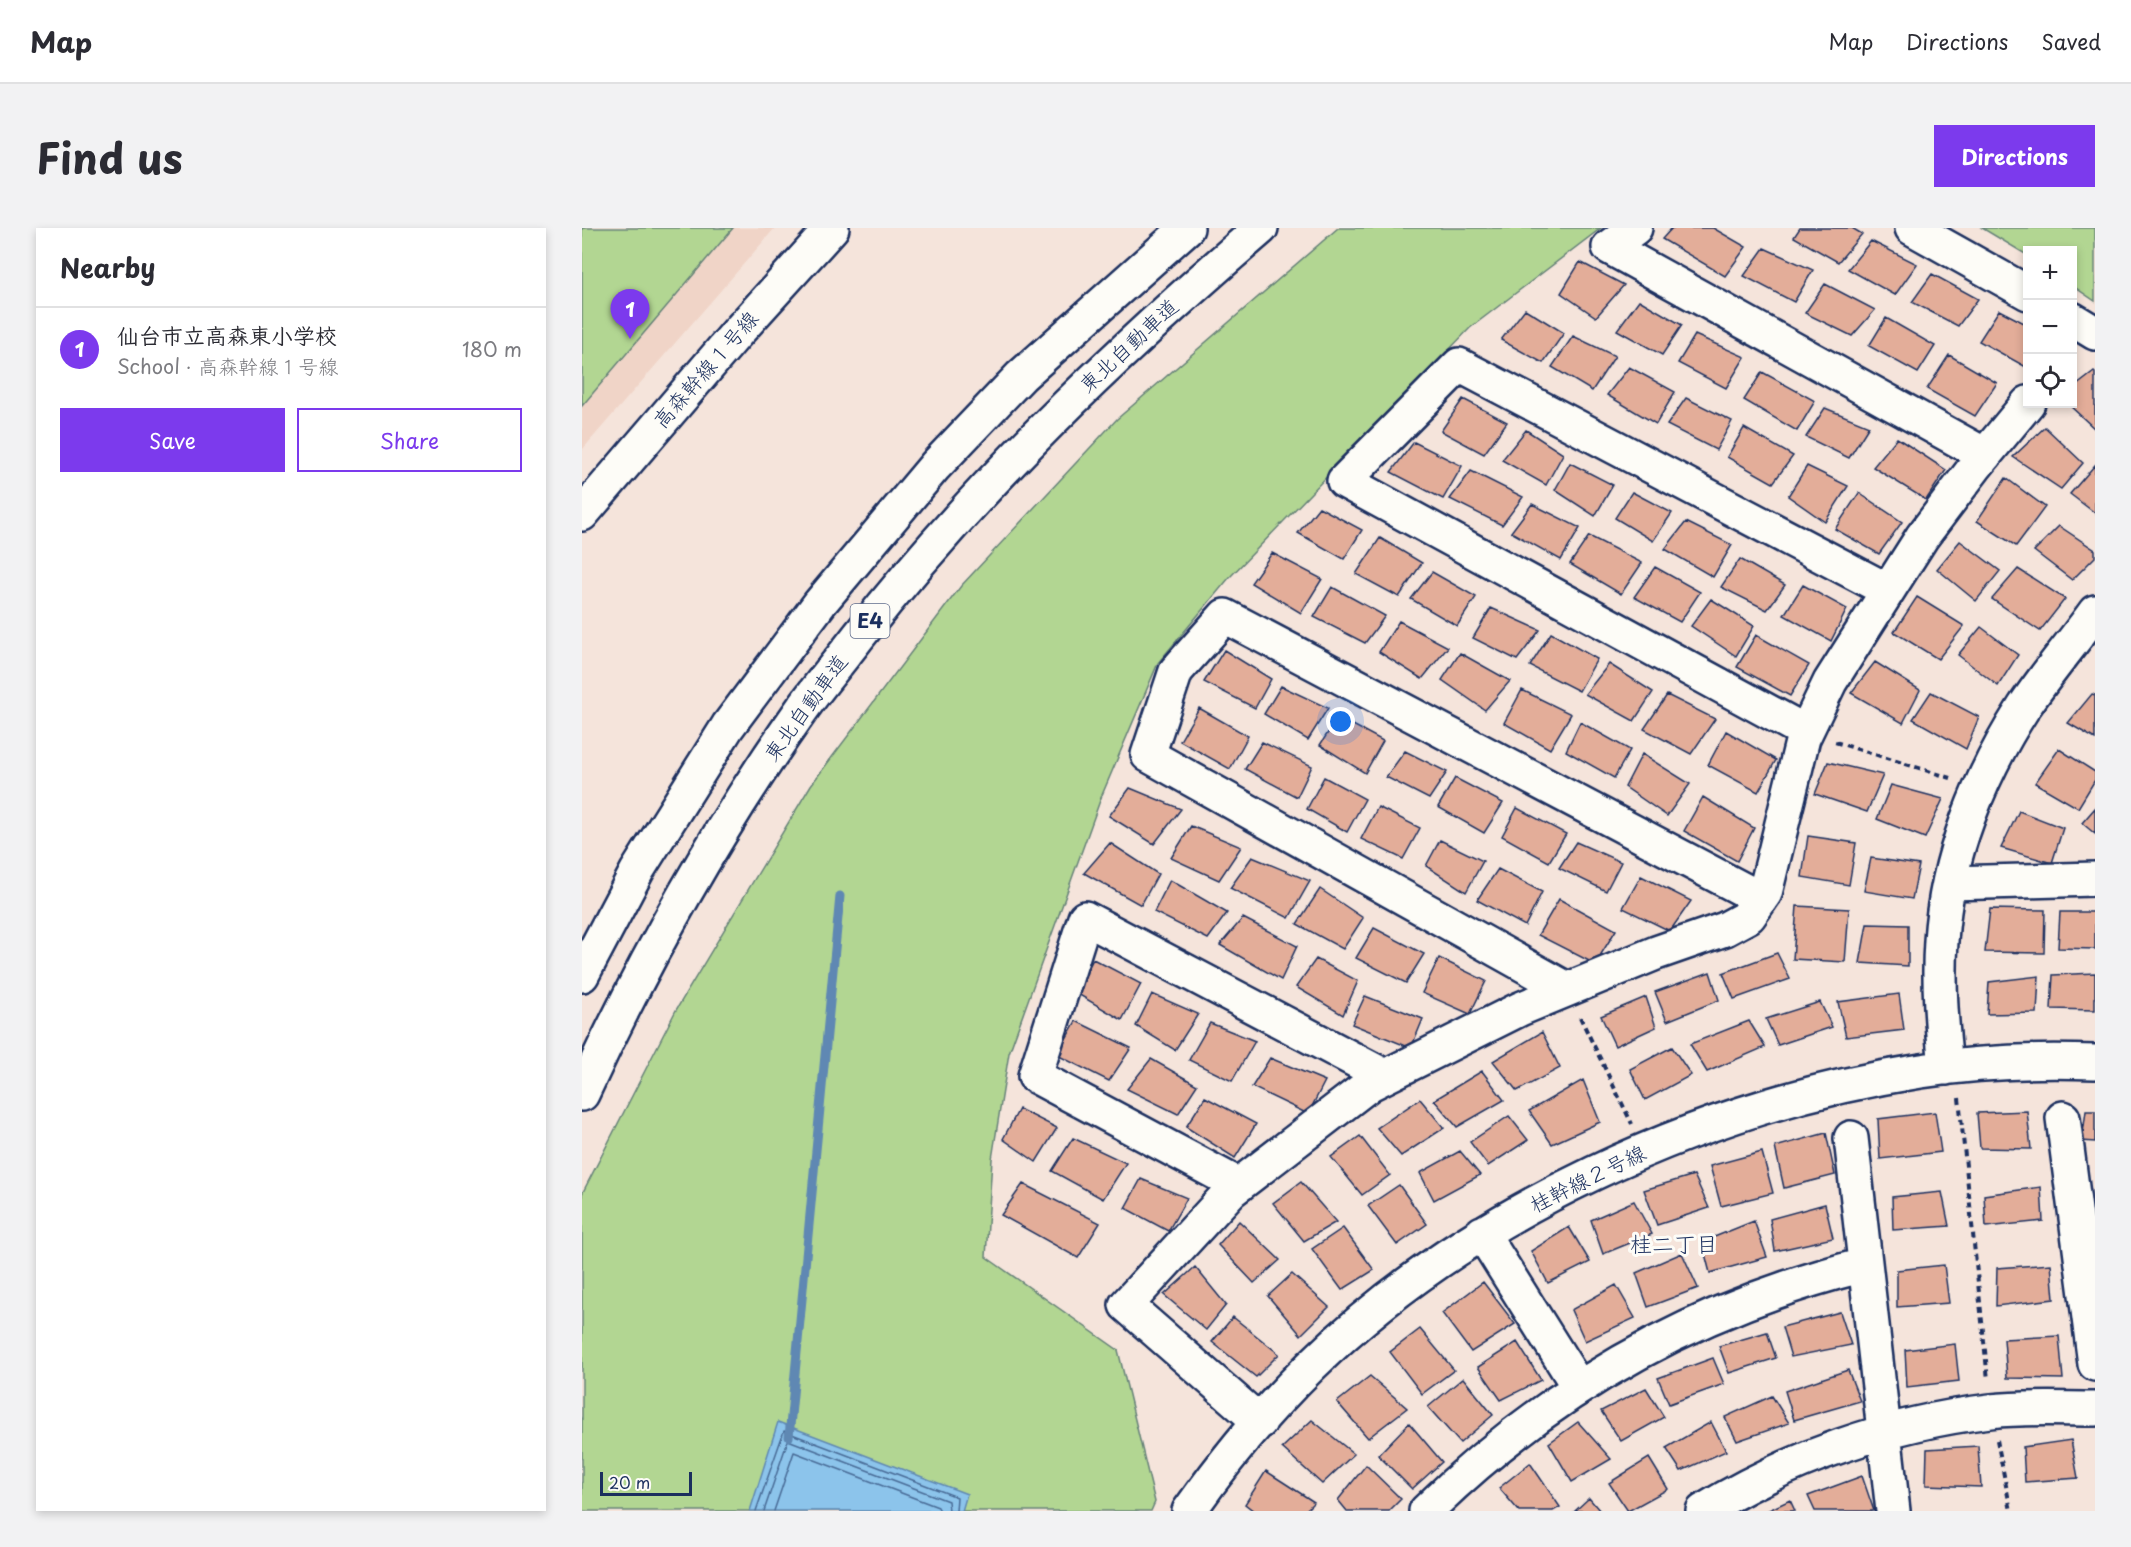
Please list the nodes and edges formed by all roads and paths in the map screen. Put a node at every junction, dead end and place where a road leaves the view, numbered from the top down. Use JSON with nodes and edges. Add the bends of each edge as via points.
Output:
{"nodes":[{"id":1,"x":832,"y":228,"type":"edge"},
{"id":2,"x":1187,"y":228,"type":"edge"},
{"id":3,"x":1261,"y":228,"type":"edge"},
{"id":4,"x":1635,"y":228,"type":"edge"},
{"id":5,"x":1911,"y":228,"type":"edge"},
{"id":6,"x":2023,"y":290,"type":"edge"},
{"id":7,"x":2024,"y":408,"type":"edge"},
{"id":8,"x":1985,"y":454,"type":"junction"},
{"id":9,"x":582,"y":514,"type":"edge"},
{"id":10,"x":1887,"y":590,"type":"junction"},
{"id":11,"x":2095,"y":612,"type":"edge"},
{"id":12,"x":1806,"y":732,"type":"junction"},
{"id":13,"x":1981,"y":788,"type":"junction"},
{"id":14,"x":2095,"y":879,"type":"edge"},
{"id":15,"x":1950,"y":883,"type":"junction"},
{"id":16,"x":1761,"y":899,"type":"junction"},
{"id":17,"x":582,"y":975,"type":"edge"},
{"id":18,"x":1567,"y":989,"type":"junction"},
{"id":19,"x":2095,"y":1062,"type":"edge"},
{"id":20,"x":1951,"y":1068,"type":"junction"},
{"id":21,"x":1385,"y":1076,"type":"junction"},
{"id":22,"x":582,"y":1095,"type":"edge"},
{"id":23,"x":2063,"y":1118,"type":"dead end"},
{"id":24,"x":1851,"y":1138,"type":"dead end"},
{"id":25,"x":1645,"y":1151,"type":"junction"},
{"id":26,"x":1239,"y":1185,"type":"junction"},
{"id":27,"x":1482,"y":1233,"type":"junction"},
{"id":28,"x":2087,"y":1240,"type":"edge"},
{"id":29,"x":1864,"y":1265,"type":"junction"},
{"id":30,"x":2095,"y":1364,"type":"edge"},
{"id":31,"x":1578,"y":1386,"type":"junction"},
{"id":32,"x":2095,"y":1409,"type":"edge"},
{"id":33,"x":1991,"y":1410,"type":"junction"},
{"id":34,"x":1260,"y":1422,"type":"junction"},
{"id":35,"x":1886,"y":1431,"type":"junction"},
{"id":36,"x":1189,"y":1511,"type":"edge"},
{"id":37,"x":1426,"y":1511,"type":"edge"},
{"id":38,"x":1703,"y":1511,"type":"edge"},
{"id":39,"x":1893,"y":1511,"type":"edge"},
{"id":40,"x":2011,"y":1511,"type":"edge"}],
"edges":[{"from":1,"to":9,"type":"main road","name":"高森幹線１号線"},
{"from":2,"to":17,"type":"main road","number":"E4","via":[[1021,376],[935,466],[820,603],[728,726],[637,871]]},
{"from":3,"to":22,"type":"main road","name":"東北自動車道","number":"E4","via":[[1153,321],[1027,442],[911,570],[800,711],[686,891]]},
{"from":4,"to":8,"type":"main road","via":[[1609,247]]},
{"from":5,"to":6,"type":"main road"},
{"from":7,"to":8,"type":"main road"},
{"from":8,"to":10,"type":"main road"},
{"from":10,"to":12,"type":"main road","via":[[1830,682]]},
{"from":10,"to":12,"type":"main road","via":[[1459,366],[1344,481]]},
{"from":11,"to":13,"type":"main road","via":[[2025,707]]},
{"from":12,"to":13,"type":"path"},
{"from":12,"to":16,"type":"main road"},
{"from":13,"to":15,"type":"main road","via":[[1966,824]]},
{"from":14,"to":15,"type":"main road"},
{"from":15,"to":20,"type":"main road","via":[[1941,939],[1940,989]]},
{"from":16,"to":18,"type":"main road","via":[[1749,916],[1725,929]]},
{"from":16,"to":18,"type":"main road","via":[[1225,616],[1176,671],[1148,755]]},
{"from":18,"to":21,"type":"main road"},
{"from":18,"to":25,"type":"path"},
{"from":19,"to":20,"type":"main road","name":"桂幹線２号線"},
{"from":20,"to":25,"type":"main road","name":"桂幹線２号線","via":[[1874,1079],[1806,1095]]},
{"from":20,"to":33,"type":"path"},
{"from":21,"to":26,"type":"main road"},
{"from":21,"to":26,"type":"main road","via":[[1085,918],[1035,1076]]},
{"from":23,"to":28,"type":"main road"},
{"from":24,"to":29,"type":"main road"},
{"from":25,"to":27,"type":"main road","name":"桂幹線２号線"},
{"from":26,"to":34,"type":"main road","via":[[1126,1305]]},
{"from":27,"to":31,"type":"main road"},
{"from":27,"to":34,"type":"main road","name":"桂幹線２号線","via":[[1432,1266],[1361,1323],[1312,1365]]},
{"from":28,"to":30,"type":"main road"},
{"from":29,"to":31,"type":"main road","via":[[1758,1296],[1621,1361]]},
{"from":29,"to":35,"type":"main road"},
{"from":31,"to":37,"type":"main road","via":[[1494,1450]]},
{"from":32,"to":33,"type":"main road"},
{"from":33,"to":35,"type":"main road"},
{"from":33,"to":40,"type":"path"},
{"from":34,"to":36,"type":"main road","name":"桂幹線２号線"},
{"from":35,"to":38,"type":"main road","via":[[1783,1469]]},
{"from":35,"to":39,"type":"main road"}]}
